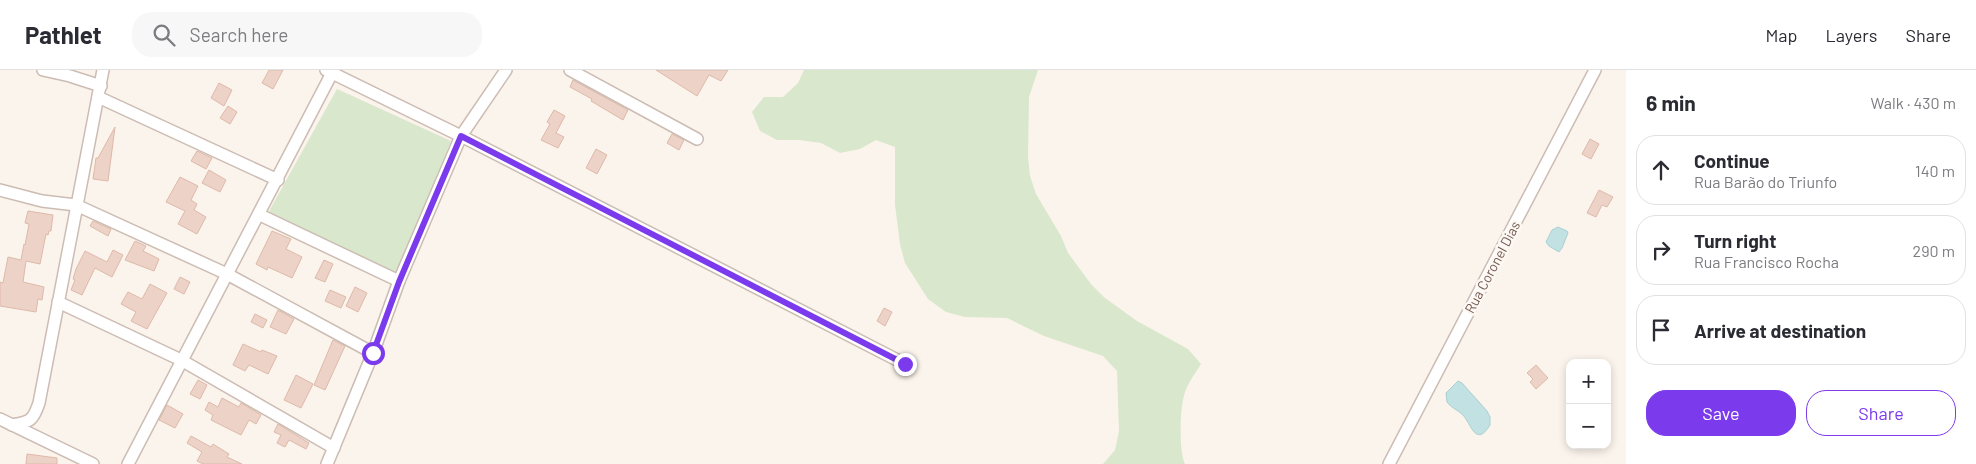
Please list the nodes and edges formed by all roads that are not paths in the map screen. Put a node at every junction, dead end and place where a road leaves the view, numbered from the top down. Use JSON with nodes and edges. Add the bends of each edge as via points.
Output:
{"nodes":[{"id":1,"x":42,"y":70,"type":"edge"},
{"id":2,"x":103,"y":70,"type":"edge"},
{"id":3,"x":506,"y":70,"type":"edge"},
{"id":4,"x":570,"y":70,"type":"edge"},
{"id":5,"x":1595,"y":70,"type":"edge"},
{"id":6,"x":329,"y":72,"type":"edge"},
{"id":7,"x":100,"y":92,"type":"junction"},
{"id":8,"x":461,"y":136,"type":"junction"},
{"id":9,"x":697,"y":139,"type":"dead end"},
{"id":10,"x":278,"y":180,"type":"junction"},
{"id":11,"x":0,"y":190,"type":"edge"},
{"id":12,"x":76,"y":205,"type":"junction"},
{"id":13,"x":260,"y":215,"type":"junction"},
{"id":14,"x":227,"y":274,"type":"junction"},
{"id":15,"x":399,"y":282,"type":"junction"},
{"id":16,"x":58,"y":302,"type":"junction"},
{"id":17,"x":373,"y":353,"type":"junction"},
{"id":18,"x":181,"y":360,"type":"junction"},
{"id":19,"x":905,"y":364,"type":"dead end"},
{"id":20,"x":0,"y":419,"type":"edge"},
{"id":21,"x":12,"y":425,"type":"junction"},
{"id":22,"x":334,"y":448,"type":"junction"},
{"id":23,"x":93,"y":464,"type":"edge"},
{"id":24,"x":128,"y":464,"type":"edge"},
{"id":25,"x":327,"y":464,"type":"edge"},
{"id":26,"x":1389,"y":464,"type":"edge"}],
"edges":[{"from":1,"to":7,"type":"street"},
{"from":2,"to":7,"type":"street"},
{"from":3,"to":8,"type":"street"},
{"from":4,"to":9,"type":"street"},
{"from":5,"to":26,"type":"street","name":"Rua Coronel Dias"},
{"from":6,"to":8,"type":"street"},
{"from":6,"to":10,"type":"street"},
{"from":7,"to":10,"type":"street"},
{"from":7,"to":12,"type":"street"},
{"from":8,"to":15,"type":"street"},
{"from":8,"to":19,"type":"street"},
{"from":10,"to":13,"type":"street"},
{"from":11,"to":12,"type":"street","via":[[42,201]]},
{"from":12,"to":14,"type":"street"},
{"from":12,"to":16,"type":"street"},
{"from":13,"to":14,"type":"street"},
{"from":13,"to":15,"type":"street"},
{"from":14,"to":17,"type":"street"},
{"from":14,"to":18,"type":"street"},
{"from":15,"to":17,"type":"street"},
{"from":16,"to":18,"type":"street"},
{"from":16,"to":21,"type":"street","via":[[35,415],[26,422]]},
{"from":17,"to":22,"type":"street"},
{"from":18,"to":22,"type":"street"},
{"from":18,"to":24,"type":"street"},
{"from":20,"to":21,"type":"street"},
{"from":21,"to":23,"type":"street"},
{"from":22,"to":25,"type":"street"}]}
